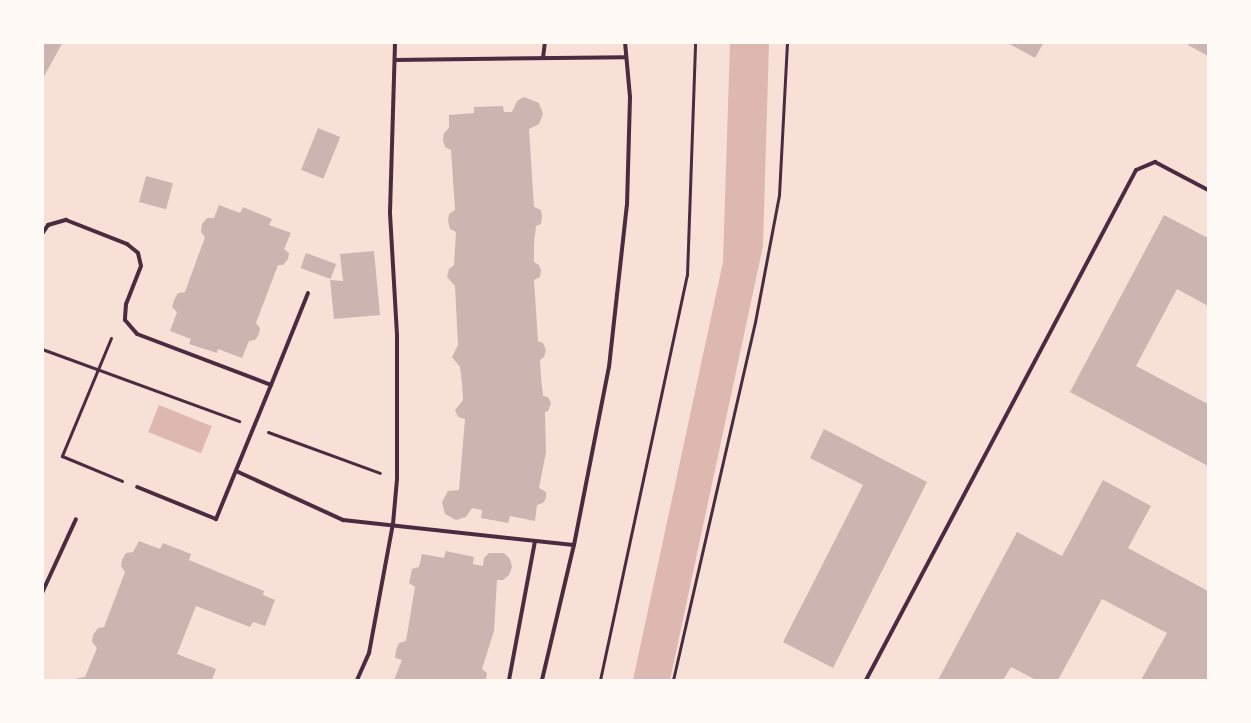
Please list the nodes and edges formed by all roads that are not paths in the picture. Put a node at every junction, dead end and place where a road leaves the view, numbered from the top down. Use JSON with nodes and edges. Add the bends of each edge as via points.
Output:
{"nodes":[{"id":1,"x":395,"y":42,"type":"edge"},
{"id":2,"x":545,"y":42,"type":"edge"},
{"id":3,"x":625,"y":42,"type":"edge"},
{"id":4,"x":625,"y":57,"type":"junction"},
{"id":5,"x":543,"y":58,"type":"junction"},
{"id":6,"x":395,"y":60,"type":"junction"},
{"id":7,"x":1208,"y":190,"type":"edge"},
{"id":8,"x":42,"y":234,"type":"edge"},
{"id":9,"x":308,"y":293,"type":"dead end"},
{"id":10,"x":271,"y":385,"type":"junction"},
{"id":11,"x":236,"y":471,"type":"junction"},
{"id":12,"x":136,"y":487,"type":"road end"},
{"id":13,"x":76,"y":520,"type":"dead end"},
{"id":14,"x":393,"y":524,"type":"junction"},
{"id":15,"x":536,"y":541,"type":"junction"},
{"id":16,"x":574,"y":545,"type":"junction"},
{"id":17,"x":42,"y":593,"type":"edge"},
{"id":18,"x":357,"y":680,"type":"edge"},
{"id":19,"x":509,"y":680,"type":"edge"},
{"id":20,"x":542,"y":680,"type":"edge"},
{"id":21,"x":866,"y":680,"type":"edge"}],
"edges":[{"from":1,"to":6,"type":"lane"},
{"from":2,"to":5,"type":"lane"},
{"from":3,"to":4,"type":"lane"},
{"from":4,"to":5,"type":"lane"},
{"from":4,"to":16,"type":"lane","via":[[630,97],[625,224],[609,368]]},
{"from":5,"to":6,"type":"lane"},
{"from":6,"to":14,"type":"lane","via":[[390,212],[397,335],[397,479]]},
{"from":7,"to":21,"type":"lane","via":[[1155,162],[1136,170]]},
{"from":8,"to":10,"type":"lane","via":[[48,225],[66,220],[127,244],[138,253],[141,266],[126,304],[126,320],[138,334]]},
{"from":9,"to":10,"type":"lane"},
{"from":10,"to":11,"type":"lane"},
{"from":11,"to":12,"type":"lane","via":[[216,519]]},
{"from":11,"to":14,"type":"lane","via":[[343,520]]},
{"from":13,"to":17,"type":"lane"},
{"from":14,"to":15,"type":"lane"},
{"from":14,"to":18,"type":"lane","via":[[368,653]]},
{"from":15,"to":16,"type":"lane"},
{"from":15,"to":19,"type":"lane"},
{"from":16,"to":20,"type":"lane"}]}
